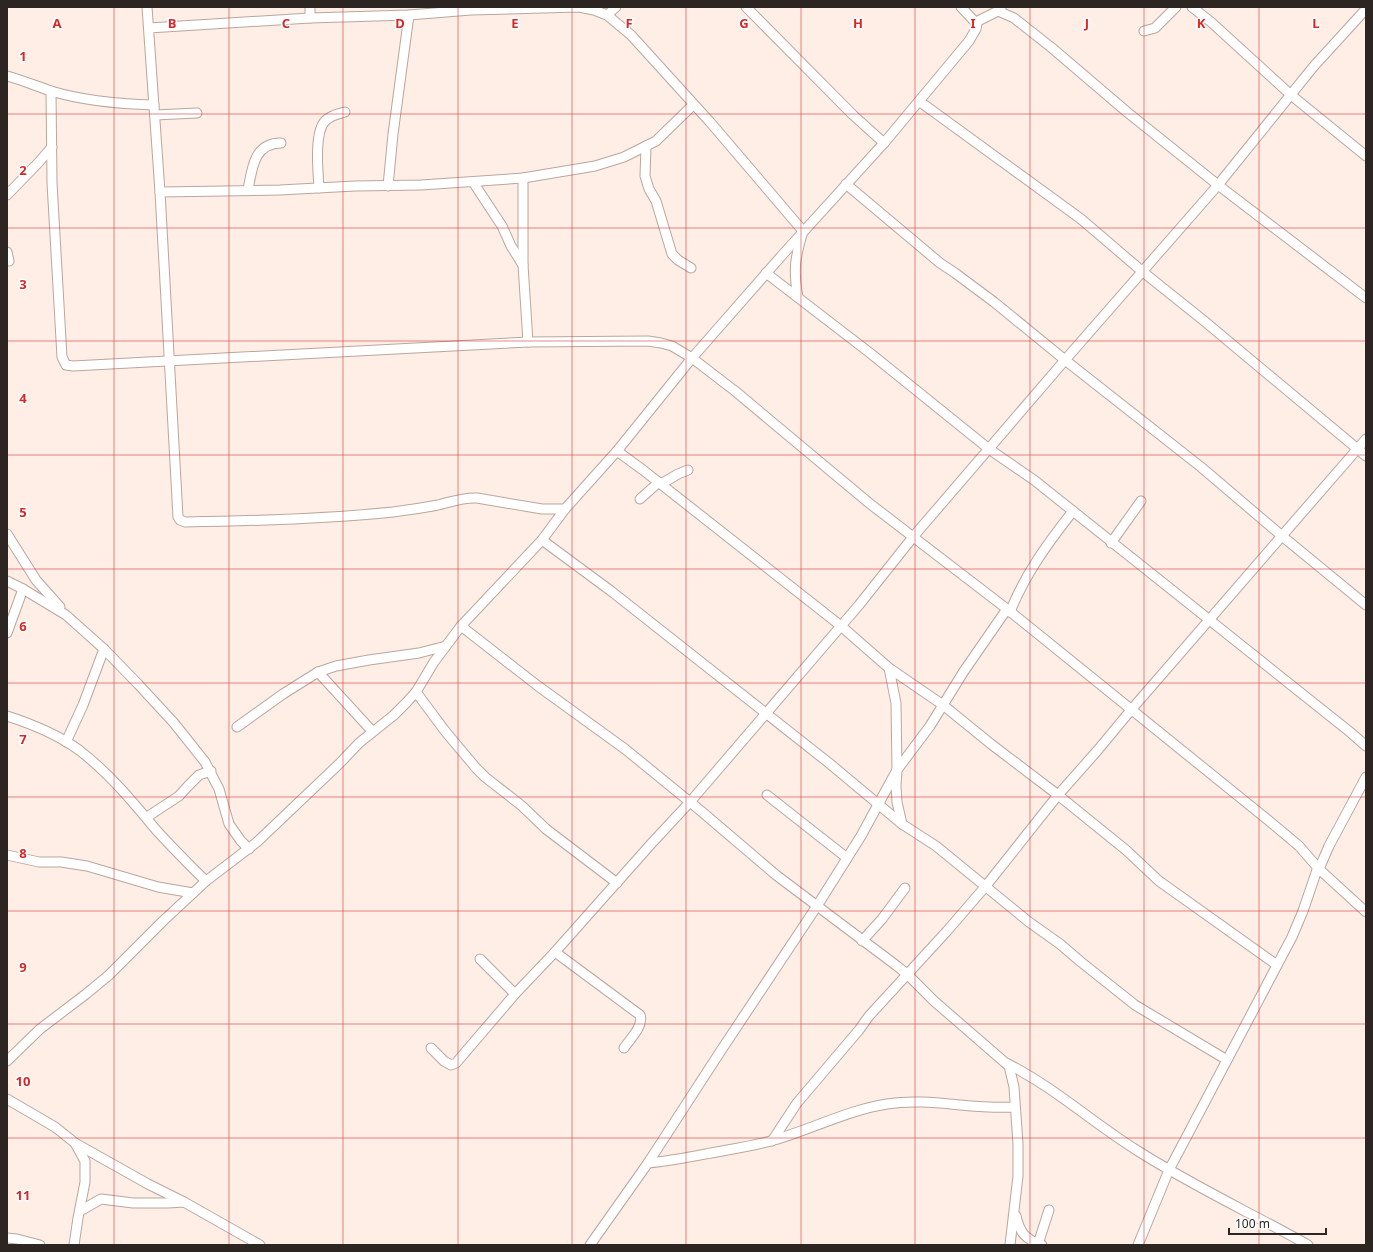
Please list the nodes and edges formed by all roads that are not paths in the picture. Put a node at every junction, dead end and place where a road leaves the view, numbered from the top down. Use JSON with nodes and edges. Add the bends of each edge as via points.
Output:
{"nodes":[{"id":1,"x":147,"y":7,"type":"edge"},
{"id":2,"x":310,"y":7,"type":"edge"},
{"id":3,"x":616,"y":7,"type":"edge"},
{"id":4,"x":746,"y":7,"type":"edge"},
{"id":5,"x":961,"y":7,"type":"edge"},
{"id":6,"x":1176,"y":7,"type":"edge"},
{"id":7,"x":1192,"y":7,"type":"edge"},
{"id":8,"x":471,"y":9,"type":"edge"},
{"id":9,"x":1000,"y":9,"type":"edge"},
{"id":10,"x":1366,"y":9,"type":"edge"},
{"id":11,"x":409,"y":15,"type":"junction"},
{"id":12,"x":607,"y":15,"type":"junction"},
{"id":13,"x":310,"y":18,"type":"junction"},
{"id":14,"x":976,"y":22,"type":"junction"},
{"id":15,"x":149,"y":28,"type":"junction"},
{"id":16,"x":1144,"y":31,"type":"dead end"},
{"id":17,"x":7,"y":76,"type":"edge"},
{"id":18,"x":52,"y":91,"type":"junction"},
{"id":19,"x":1291,"y":95,"type":"junction"},
{"id":20,"x":919,"y":101,"type":"junction"},
{"id":21,"x":154,"y":105,"type":"junction"},
{"id":22,"x":693,"y":105,"type":"junction"},
{"id":23,"x":345,"y":112,"type":"dead end"},
{"id":24,"x":197,"y":113,"type":"dead end"},
{"id":25,"x":155,"y":115,"type":"junction"},
{"id":26,"x":282,"y":143,"type":"dead end"},
{"id":27,"x":884,"y":144,"type":"junction"},
{"id":28,"x":646,"y":146,"type":"junction"},
{"id":29,"x":52,"y":147,"type":"junction"},
{"id":30,"x":1366,"y":156,"type":"edge"},
{"id":31,"x":524,"y":178,"type":"junction"},
{"id":32,"x":473,"y":182,"type":"junction"},
{"id":33,"x":846,"y":184,"type":"junction"},
{"id":34,"x":1218,"y":184,"type":"junction"},
{"id":35,"x":388,"y":186,"type":"junction"},
{"id":36,"x":319,"y":188,"type":"junction"},
{"id":37,"x":248,"y":190,"type":"junction"},
{"id":38,"x":160,"y":192,"type":"junction"},
{"id":39,"x":7,"y":194,"type":"edge"},
{"id":40,"x":803,"y":232,"type":"junction"},
{"id":41,"x":7,"y":252,"type":"edge"},
{"id":42,"x":8,"y":261,"type":"dead end"},
{"id":43,"x":523,"y":265,"type":"junction"},
{"id":44,"x":691,"y":268,"type":"dead end"},
{"id":45,"x":1143,"y":272,"type":"junction"},
{"id":46,"x":766,"y":273,"type":"junction"},
{"id":47,"x":798,"y":297,"type":"junction"},
{"id":48,"x":1366,"y":298,"type":"edge"},
{"id":49,"x":528,"y":342,"type":"junction"},
{"id":50,"x":692,"y":358,"type":"junction"},
{"id":51,"x":169,"y":360,"type":"junction"},
{"id":52,"x":1064,"y":360,"type":"junction"},
{"id":53,"x":1366,"y":439,"type":"edge"},
{"id":54,"x":989,"y":449,"type":"junction"},
{"id":55,"x":1357,"y":449,"type":"junction"},
{"id":56,"x":617,"y":451,"type":"junction"},
{"id":57,"x":1366,"y":456,"type":"edge"},
{"id":58,"x":688,"y":470,"type":"dead end"},
{"id":59,"x":660,"y":483,"type":"junction"},
{"id":60,"x":640,"y":499,"type":"dead end"},
{"id":61,"x":1141,"y":501,"type":"dead end"},
{"id":62,"x":565,"y":509,"type":"junction"},
{"id":63,"x":1072,"y":511,"type":"junction"},
{"id":64,"x":7,"y":534,"type":"edge"},
{"id":65,"x":1282,"y":536,"type":"junction"},
{"id":66,"x":913,"y":537,"type":"junction"},
{"id":67,"x":542,"y":540,"type":"junction"},
{"id":68,"x":1111,"y":543,"type":"junction"},
{"id":69,"x":7,"y":581,"type":"edge"},
{"id":70,"x":23,"y":589,"type":"junction"},
{"id":71,"x":1366,"y":605,"type":"edge"},
{"id":72,"x":1008,"y":610,"type":"junction"},
{"id":73,"x":66,"y":615,"type":"junction"},
{"id":74,"x":1209,"y":621,"type":"junction"},
{"id":75,"x":461,"y":626,"type":"junction"},
{"id":76,"x":840,"y":626,"type":"junction"},
{"id":77,"x":7,"y":633,"type":"edge"},
{"id":78,"x":446,"y":646,"type":"junction"},
{"id":79,"x":104,"y":649,"type":"junction"},
{"id":80,"x":889,"y":668,"type":"junction"},
{"id":81,"x":318,"y":672,"type":"junction"},
{"id":82,"x":416,"y":692,"type":"junction"},
{"id":83,"x":942,"y":706,"type":"junction"},
{"id":84,"x":1131,"y":710,"type":"junction"},
{"id":85,"x":766,"y":713,"type":"junction"},
{"id":86,"x":7,"y":716,"type":"edge"},
{"id":87,"x":238,"y":727,"type":"dead end"},
{"id":88,"x":372,"y":731,"type":"junction"},
{"id":89,"x":66,"y":742,"type":"junction"},
{"id":90,"x":1366,"y":746,"type":"edge"},
{"id":91,"x":897,"y":770,"type":"junction"},
{"id":92,"x":211,"y":772,"type":"junction"},
{"id":93,"x":1366,"y":777,"type":"edge"},
{"id":94,"x":767,"y":795,"type":"dead end"},
{"id":95,"x":1058,"y":795,"type":"junction"},
{"id":96,"x":690,"y":802,"type":"junction"},
{"id":97,"x":879,"y":804,"type":"junction"},
{"id":98,"x":147,"y":817,"type":"junction"},
{"id":99,"x":902,"y":824,"type":"junction"},
{"id":100,"x":249,"y":849,"type":"junction"},
{"id":101,"x":7,"y":855,"type":"edge"},
{"id":102,"x":847,"y":858,"type":"junction"},
{"id":103,"x":1319,"y":868,"type":"junction"},
{"id":104,"x":206,"y":881,"type":"junction"},
{"id":105,"x":617,"y":883,"type":"junction"},
{"id":106,"x":985,"y":886,"type":"junction"},
{"id":107,"x":905,"y":888,"type":"dead end"},
{"id":108,"x":193,"y":893,"type":"junction"},
{"id":109,"x":817,"y":906,"type":"junction"},
{"id":110,"x":1366,"y":912,"type":"edge"},
{"id":111,"x":862,"y":941,"type":"junction"},
{"id":112,"x":556,"y":952,"type":"junction"},
{"id":113,"x":480,"y":959,"type":"dead end"},
{"id":114,"x":1277,"y":965,"type":"junction"},
{"id":115,"x":908,"y":975,"type":"junction"},
{"id":116,"x":515,"y":994,"type":"junction"},
{"id":117,"x":431,"y":1048,"type":"dead end"},
{"id":118,"x":624,"y":1048,"type":"dead end"},
{"id":119,"x":1227,"y":1060,"type":"junction"},
{"id":120,"x":7,"y":1061,"type":"edge"},
{"id":121,"x":1006,"y":1063,"type":"junction"},
{"id":122,"x":7,"y":1099,"type":"edge"},
{"id":123,"x":1015,"y":1106,"type":"junction"},
{"id":124,"x":772,"y":1141,"type":"junction"},
{"id":125,"x":75,"y":1142,"type":"junction"},
{"id":126,"x":648,"y":1163,"type":"junction"},
{"id":127,"x":1169,"y":1170,"type":"junction"},
{"id":128,"x":184,"y":1202,"type":"junction"},
{"id":129,"x":1015,"y":1210,"type":"junction"},
{"id":130,"x":1049,"y":1210,"type":"dead end"},
{"id":131,"x":80,"y":1211,"type":"junction"},
{"id":132,"x":7,"y":1238,"type":"edge"},
{"id":133,"x":1040,"y":1244,"type":"edge"},
{"id":134,"x":40,"y":1245,"type":"edge"},
{"id":135,"x":74,"y":1245,"type":"edge"},
{"id":136,"x":260,"y":1245,"type":"edge"},
{"id":137,"x":590,"y":1245,"type":"edge"},
{"id":138,"x":1010,"y":1245,"type":"edge"},
{"id":139,"x":1138,"y":1245,"type":"edge"},
{"id":140,"x":1308,"y":1245,"type":"edge"}],
"edges":[{"from":1,"to":15,"type":"street"},
{"from":2,"to":13,"type":"street"},
{"from":3,"to":12,"type":"street"},
{"from":4,"to":27,"type":"street"},
{"from":5,"to":14,"type":"street"},
{"from":6,"to":16,"type":"street","via":[[1155,28]]},
{"from":7,"to":19,"type":"street"},
{"from":8,"to":11,"type":"street"},
{"from":8,"to":12,"type":"street","via":[[579,7]]},
{"from":9,"to":14,"type":"street"},
{"from":9,"to":34,"type":"street","via":[[1052,48]]},
{"from":10,"to":19,"type":"street"},
{"from":11,"to":13,"type":"street"},
{"from":11,"to":35,"type":"street"},
{"from":12,"to":22,"type":"street","via":[[631,35]]},
{"from":13,"to":15,"type":"street"},
{"from":14,"to":20,"type":"street","via":[[976,30],[969,41]]},
{"from":15,"to":21,"type":"street"},
{"from":17,"to":18,"type":"street"},
{"from":18,"to":21,"type":"street","via":[[98,101]]},
{"from":18,"to":29,"type":"street"},
{"from":19,"to":30,"type":"street"},
{"from":19,"to":34,"type":"street"},
{"from":20,"to":27,"type":"street"},
{"from":20,"to":45,"type":"street","via":[[1081,219]]},
{"from":21,"to":25,"type":"street"},
{"from":22,"to":28,"type":"street","via":[[667,132]]},
{"from":22,"to":40,"type":"street"},
{"from":23,"to":36,"type":"street","via":[[328,118],[320,129]]},
{"from":24,"to":25,"type":"street"},
{"from":25,"to":38,"type":"street"},
{"from":26,"to":37,"type":"street","via":[[266,145],[260,152],[252,169]]},
{"from":27,"to":33,"type":"street"},
{"from":28,"to":31,"type":"street","via":[[624,157],[595,166]]},
{"from":28,"to":44,"type":"street","via":[[646,176],[649,189],[656,201],[672,254]]},
{"from":29,"to":39,"type":"street"},
{"from":29,"to":51,"type":"street","via":[[63,361],[73,366]]},
{"from":31,"to":32,"type":"street"},
{"from":31,"to":43,"type":"street"},
{"from":32,"to":35,"type":"street"},
{"from":32,"to":43,"type":"street","via":[[502,226]]},
{"from":33,"to":40,"type":"street"},
{"from":33,"to":52,"type":"street","via":[[940,263],[994,302]]},
{"from":34,"to":45,"type":"street"},
{"from":34,"to":48,"type":"street"},
{"from":35,"to":36,"type":"street"},
{"from":36,"to":37,"type":"street"},
{"from":37,"to":38,"type":"street"},
{"from":38,"to":51,"type":"street"},
{"from":40,"to":46,"type":"street"},
{"from":40,"to":47,"type":"street","via":[[794,267]]},
{"from":41,"to":42,"type":"street"},
{"from":43,"to":49,"type":"street"},
{"from":45,"to":52,"type":"street"},
{"from":45,"to":55,"type":"street"},
{"from":46,"to":47,"type":"street"},
{"from":46,"to":50,"type":"street"},
{"from":47,"to":54,"type":"street"},
{"from":49,"to":50,"type":"street","via":[[661,342]]},
{"from":49,"to":51,"type":"street"},
{"from":50,"to":56,"type":"street"},
{"from":50,"to":66,"type":"street"},
{"from":51,"to":62,"type":"street","via":[[178,517],[183,522],[312,518],[393,512],[468,498],[542,509]]},
{"from":52,"to":54,"type":"street"},
{"from":52,"to":65,"type":"street","via":[[1201,467]]},
{"from":53,"to":55,"type":"street"},
{"from":54,"to":63,"type":"street","via":[[1034,480]]},
{"from":54,"to":66,"type":"street"},
{"from":55,"to":57,"type":"street"},
{"from":55,"to":65,"type":"street"},
{"from":56,"to":59,"type":"street"},
{"from":56,"to":62,"type":"street"},
{"from":58,"to":59,"type":"street"},
{"from":59,"to":60,"type":"street"},
{"from":59,"to":76,"type":"street"},
{"from":61,"to":68,"type":"street"},
{"from":62,"to":67,"type":"street"},
{"from":63,"to":68,"type":"street"},
{"from":63,"to":72,"type":"street","via":[[1030,570]]},
{"from":64,"to":73,"type":"street","via":[[36,580]]},
{"from":65,"to":71,"type":"street"},
{"from":65,"to":74,"type":"street"},
{"from":66,"to":72,"type":"street"},
{"from":66,"to":76,"type":"street"},
{"from":67,"to":75,"type":"street"},
{"from":67,"to":85,"type":"street"},
{"from":68,"to":74,"type":"street"},
{"from":69,"to":70,"type":"street"},
{"from":70,"to":73,"type":"street"},
{"from":70,"to":77,"type":"street"},
{"from":72,"to":83,"type":"street"},
{"from":72,"to":84,"type":"street"},
{"from":73,"to":79,"type":"street"},
{"from":74,"to":84,"type":"street"},
{"from":74,"to":90,"type":"street"},
{"from":75,"to":78,"type":"street"},
{"from":75,"to":96,"type":"street","via":[[625,749]]},
{"from":76,"to":80,"type":"street"},
{"from":76,"to":85,"type":"street"},
{"from":78,"to":81,"type":"street","via":[[419,653],[336,666]]},
{"from":78,"to":82,"type":"street"},
{"from":79,"to":89,"type":"street"},
{"from":79,"to":92,"type":"street","via":[[174,724]]},
{"from":80,"to":83,"type":"street"},
{"from":80,"to":91,"type":"street","via":[[896,703]]},
{"from":81,"to":87,"type":"street"},
{"from":81,"to":88,"type":"street"},
{"from":82,"to":88,"type":"street","via":[[394,715]]},
{"from":82,"to":105,"type":"street","via":[[445,731],[485,777],[546,829]]},
{"from":83,"to":91,"type":"street"},
{"from":83,"to":95,"type":"street"},
{"from":84,"to":95,"type":"street"},
{"from":84,"to":103,"type":"street","via":[[1299,846]]},
{"from":85,"to":96,"type":"street"},
{"from":85,"to":97,"type":"street"},
{"from":86,"to":89,"type":"street","via":[[46,730]]},
{"from":88,"to":100,"type":"street"},
{"from":89,"to":98,"type":"street","via":[[102,769]]},
{"from":91,"to":97,"type":"street"},
{"from":91,"to":99,"type":"street","via":[[897,802]]},
{"from":92,"to":98,"type":"street","via":[[199,775],[179,796]]},
{"from":92,"to":100,"type":"street","via":[[229,824]]},
{"from":93,"to":103,"type":"street"},
{"from":94,"to":102,"type":"street"},
{"from":95,"to":106,"type":"street"},
{"from":95,"to":114,"type":"street","via":[[1159,880]]},
{"from":96,"to":105,"type":"street"},
{"from":96,"to":109,"type":"street"},
{"from":97,"to":99,"type":"street"},
{"from":97,"to":102,"type":"street"},
{"from":98,"to":104,"type":"street"},
{"from":99,"to":106,"type":"street","via":[[936,846]]},
{"from":100,"to":104,"type":"street"},
{"from":101,"to":108,"type":"street","via":[[39,862],[87,866],[158,887]]},
{"from":102,"to":109,"type":"street"},
{"from":103,"to":110,"type":"street"},
{"from":103,"to":114,"type":"street","via":[[1303,911]]},
{"from":104,"to":108,"type":"street"},
{"from":105,"to":112,"type":"street"},
{"from":106,"to":115,"type":"street"},
{"from":106,"to":119,"type":"street","via":[[1135,1005]]},
{"from":107,"to":111,"type":"street"},
{"from":108,"to":120,"type":"street","via":[[108,975],[40,1029]]},
{"from":109,"to":111,"type":"street"},
{"from":109,"to":126,"type":"street"},
{"from":111,"to":115,"type":"street"},
{"from":112,"to":116,"type":"street"},
{"from":112,"to":118,"type":"street","via":[[640,1015],[640,1024]]},
{"from":113,"to":116,"type":"street"},
{"from":114,"to":119,"type":"street"},
{"from":115,"to":121,"type":"street"},
{"from":115,"to":124,"type":"street","via":[[797,1102]]},
{"from":116,"to":117,"type":"street","via":[[455,1064],[446,1063]]},
{"from":119,"to":127,"type":"street"},
{"from":121,"to":123,"type":"street","via":[[1010,1066]]},
{"from":121,"to":127,"type":"street","via":[[1028,1074],[1093,1121]]},
{"from":122,"to":125,"type":"street"},
{"from":123,"to":124,"type":"street","via":[[992,1107],[927,1102],[887,1104],[844,1115]]},
{"from":123,"to":129,"type":"street","via":[[1018,1144]]},
{"from":124,"to":126,"type":"street"},
{"from":125,"to":128,"type":"street"},
{"from":125,"to":131,"type":"street","via":[[85,1161],[86,1171]]},
{"from":126,"to":137,"type":"street"},
{"from":127,"to":139,"type":"street"},
{"from":127,"to":140,"type":"street"},
{"from":128,"to":131,"type":"street","via":[[133,1203],[101,1199]]},
{"from":128,"to":136,"type":"street"},
{"from":129,"to":133,"type":"street","via":[[1024,1235],[1030,1241]]},
{"from":129,"to":138,"type":"street"},
{"from":130,"to":133,"type":"street"},
{"from":131,"to":135,"type":"street"},
{"from":132,"to":134,"type":"street"}]}
